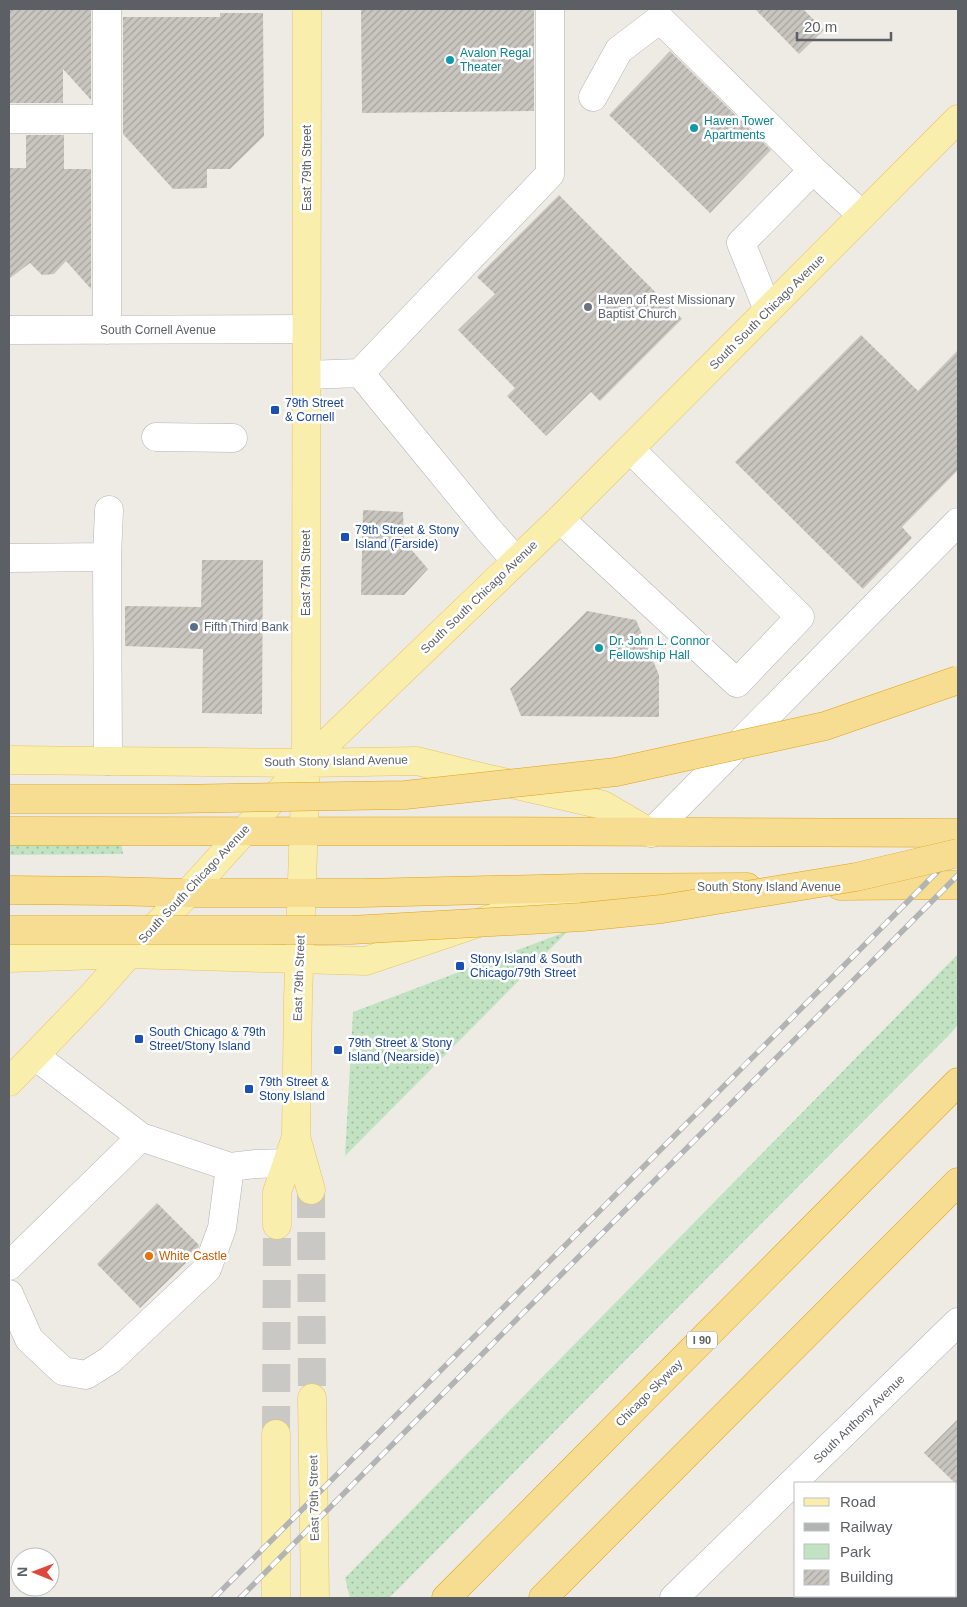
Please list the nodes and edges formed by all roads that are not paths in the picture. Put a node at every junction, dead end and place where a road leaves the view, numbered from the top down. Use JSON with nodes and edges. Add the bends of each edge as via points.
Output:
{"nodes":[{"id":1,"x":107,"y":9,"type":"edge"},
{"id":2,"x":307,"y":9,"type":"edge"},
{"id":3,"x":550,"y":9,"type":"edge"},
{"id":4,"x":593,"y":97,"type":"dead end"},
{"id":5,"x":9,"y":119,"type":"edge"},
{"id":6,"x":107,"y":119,"type":"junction"},
{"id":7,"x":958,"y":119,"type":"edge"},
{"id":8,"x":813,"y":170,"type":"junction"},
{"id":9,"x":862,"y":216,"type":"junction"},
{"id":10,"x":768,"y":310,"type":"junction"},
{"id":11,"x":306,"y":329,"type":"junction"},
{"id":12,"x":9,"y":330,"type":"edge"},
{"id":13,"x":107,"y":330,"type":"junction"},
{"id":14,"x":360,"y":374,"type":"junction"},
{"id":15,"x":307,"y":375,"type":"junction"},
{"id":16,"x":156,"y":437,"type":"dead end"},
{"id":17,"x":233,"y":438,"type":"dead end"},
{"id":18,"x":630,"y":449,"type":"junction"},
{"id":19,"x":109,"y":510,"type":"dead end"},
{"id":20,"x":560,"y":519,"type":"junction"},
{"id":21,"x":958,"y":522,"type":"edge"},
{"id":22,"x":107,"y":557,"type":"junction"},
{"id":23,"x":9,"y":558,"type":"edge"},
{"id":24,"x":516,"y":561,"type":"junction"},
{"id":25,"x":958,"y":680,"type":"edge"},
{"id":26,"x":9,"y":760,"type":"edge"},
{"id":27,"x":108,"y":761,"type":"junction"},
{"id":28,"x":306,"y":763,"type":"junction"},
{"id":29,"x":9,"y":799,"type":"edge"},
{"id":30,"x":245,"y":829,"type":"junction"},
{"id":31,"x":9,"y":831,"type":"edge"},
{"id":32,"x":304,"y":831,"type":"junction"},
{"id":33,"x":651,"y":833,"type":"junction"},
{"id":34,"x":958,"y":833,"type":"edge"},
{"id":35,"x":958,"y":852,"type":"edge"},
{"id":36,"x":958,"y":885,"type":"edge"},
{"id":37,"x":580,"y":888,"type":"junction"},
{"id":38,"x":9,"y":890,"type":"edge"},
{"id":39,"x":188,"y":893,"type":"junction"},
{"id":40,"x":302,"y":893,"type":"junction"},
{"id":41,"x":9,"y":930,"type":"edge"},
{"id":42,"x":129,"y":954,"type":"junction"},
{"id":43,"x":9,"y":958,"type":"edge"},
{"id":44,"x":300,"y":960,"type":"junction"},
{"id":45,"x":35,"y":1056,"type":"junction"},
{"id":46,"x":9,"y":1082,"type":"edge"},
{"id":47,"x":958,"y":1082,"type":"edge"},
{"id":48,"x":141,"y":1137,"type":"junction"},
{"id":49,"x":296,"y":1137,"type":"junction"},
{"id":50,"x":287,"y":1163,"type":"junction"},
{"id":51,"x":230,"y":1167,"type":"junction"},
{"id":52,"x":958,"y":1182,"type":"edge"},
{"id":53,"x":311,"y":1190,"type":"tunnel mouth"},
{"id":54,"x":277,"y":1225,"type":"tunnel mouth"},
{"id":55,"x":9,"y":1266,"type":"edge"},
{"id":56,"x":9,"y":1294,"type":"edge"},
{"id":57,"x":958,"y":1322,"type":"edge"},
{"id":58,"x":312,"y":1398,"type":"tunnel mouth"},
{"id":59,"x":276,"y":1434,"type":"tunnel mouth"},
{"id":60,"x":276,"y":1598,"type":"edge"},
{"id":61,"x":315,"y":1598,"type":"edge"},
{"id":62,"x":446,"y":1598,"type":"edge"},
{"id":63,"x":542,"y":1598,"type":"edge"},
{"id":64,"x":674,"y":1598,"type":"edge"}],
"edges":[{"from":1,"to":6,"type":"street"},
{"from":2,"to":11,"type":"main road","name":"East 79th Street"},
{"from":3,"to":14,"type":"street","via":[[550,174]]},
{"from":4,"to":8,"type":"street","via":[[619,50],[660,19]]},
{"from":5,"to":6,"type":"street"},
{"from":6,"to":13,"type":"street"},
{"from":7,"to":9,"type":"main road","name":"South South Chicago Avenue"},
{"from":8,"to":9,"type":"street"},
{"from":8,"to":10,"type":"street","via":[[741,243]]},
{"from":9,"to":10,"type":"main road","name":"South South Chicago Avenue"},
{"from":10,"to":18,"type":"main road","name":"South South Chicago Avenue"},
{"from":11,"to":13,"type":"street","name":"South Cornell Avenue"},
{"from":11,"to":15,"type":"main road","name":"East 79th Street"},
{"from":12,"to":13,"type":"street","name":"South Cornell Avenue"},
{"from":14,"to":15,"type":"street"},
{"from":14,"to":24,"type":"street"},
{"from":15,"to":28,"type":"main road","name":"East 79th Street"},
{"from":16,"to":17,"type":"street"},
{"from":18,"to":20,"type":"main road","name":"South South Chicago Avenue"},
{"from":18,"to":20,"type":"street","via":[[800,617],[737,683]]},
{"from":19,"to":22,"type":"street"},
{"from":20,"to":24,"type":"main road","name":"South South Chicago Avenue"},
{"from":21,"to":33,"type":"street"},
{"from":22,"to":23,"type":"street"},
{"from":22,"to":27,"type":"street"},
{"from":24,"to":28,"type":"main road","name":"South South Chicago Avenue"},
{"from":25,"to":29,"type":"highway","bridge":true,"via":[[824,726],[616,772],[405,795]]},
{"from":26,"to":27,"type":"main road","name":"South Stony Island Avenue"},
{"from":27,"to":28,"type":"main road","name":"South Stony Island Avenue"},
{"from":28,"to":30,"type":"main road","name":"South South Chicago Avenue"},
{"from":28,"to":32,"type":"main road","name":"East 79th Street"},
{"from":28,"to":33,"type":"main road","name":"South Stony Island Avenue","via":[[417,761],[602,805]]},
{"from":30,"to":31,"type":"highway","name":"South Stony Island Avenue"},
{"from":30,"to":32,"type":"highway","name":"South Stony Island Avenue"},
{"from":30,"to":39,"type":"main road","name":"South South Chicago Avenue"},
{"from":32,"to":33,"type":"highway","name":"South Stony Island Avenue"},
{"from":32,"to":40,"type":"main road","name":"East 79th Street"},
{"from":33,"to":34,"type":"highway","name":"South Stony Island Avenue"},
{"from":35,"to":41,"type":"highway","bridge":true,"via":[[856,877],[662,909],[582,917],[352,930]]},
{"from":36,"to":37,"type":"highway","name":"South Stony Island Avenue"},
{"from":37,"to":40,"type":"highway","name":"South Stony Island Avenue"},
{"from":37,"to":44,"type":"main road","name":"South Stony Island Avenue","via":[[366,961]]},
{"from":38,"to":39,"type":"highway","name":"South Stony Island Avenue"},
{"from":39,"to":40,"type":"highway","name":"South Stony Island Avenue"},
{"from":39,"to":42,"type":"main road","name":"South South Chicago Avenue"},
{"from":40,"to":44,"type":"main road","name":"East 79th Street"},
{"from":42,"to":43,"type":"main road","name":"South Stony Island Avenue"},
{"from":42,"to":44,"type":"main road","name":"South Stony Island Avenue"},
{"from":42,"to":45,"type":"main road","name":"South South Chicago Avenue"},
{"from":44,"to":49,"type":"main road","name":"East 79th Street"},
{"from":45,"to":46,"type":"main road","name":"South South Chicago Avenue"},
{"from":45,"to":48,"type":"street"},
{"from":47,"to":62,"type":"highway","name":"Chicago Skyway","number":"I 90"},
{"from":48,"to":51,"type":"street"},
{"from":48,"to":55,"type":"street"},
{"from":49,"to":50,"type":"main road","name":"East 79th Street"},
{"from":49,"to":53,"type":"main road","name":"East 79th Street"},
{"from":50,"to":51,"type":"street"},
{"from":50,"to":54,"type":"main road","name":"East 79th Street","via":[[277,1192]]},
{"from":51,"to":56,"type":"street","via":[[222,1228],[207,1269],[110,1360],[86,1375],[63,1370],[29,1338]]},
{"from":52,"to":63,"type":"highway"},
{"from":57,"to":64,"type":"street","name":"South Anthony Avenue"},
{"from":58,"to":61,"type":"main road","name":"East 79th Street"},
{"from":59,"to":60,"type":"main road"}]}
